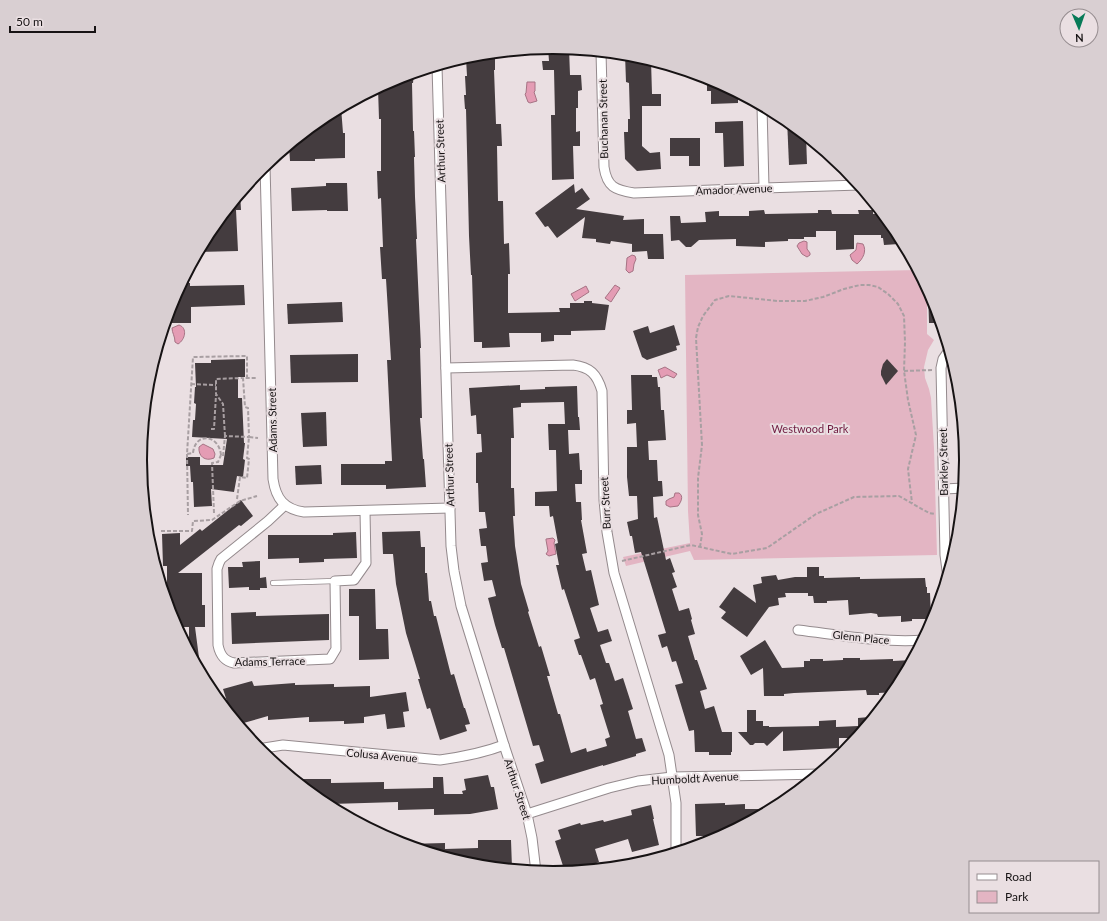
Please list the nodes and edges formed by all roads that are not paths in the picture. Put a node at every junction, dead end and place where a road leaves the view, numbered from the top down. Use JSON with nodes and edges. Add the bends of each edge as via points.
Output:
{"nodes":[{"id":1,"x":601,"y":57,"type":"edge"},
{"id":2,"x":438,"y":71,"type":"edge"},
{"id":3,"x":762,"y":112,"type":"edge"},
{"id":4,"x":265,"y":174,"type":"edge"},
{"id":5,"x":610,"y":185,"type":"joint"},
{"id":6,"x":853,"y":186,"type":"edge"},
{"id":7,"x":764,"y":188,"type":"junction"},
{"id":8,"x":946,"y":355,"type":"edge"},
{"id":9,"x":446,"y":368,"type":"junction"},
{"id":10,"x":959,"y":488,"type":"edge"},
{"id":11,"x":944,"y":489,"type":"junction"},
{"id":12,"x":285,"y":505,"type":"junction"},
{"id":13,"x":450,"y":508,"type":"junction"},
{"id":14,"x":365,"y":511,"type":"junction"},
{"id":15,"x":946,"y":565,"type":"edge"},
{"id":16,"x":335,"y":581,"type":"junction"},
{"id":17,"x":273,"y":583,"type":"dead end"},
{"id":18,"x":798,"y":630,"type":"dead end"},
{"id":19,"x":918,"y":641,"type":"edge"},
{"id":20,"x":504,"y":746,"type":"junction"},
{"id":21,"x":266,"y":748,"type":"edge"},
{"id":22,"x":812,"y":774,"type":"edge"},
{"id":23,"x":672,"y":776,"type":"junction"},
{"id":24,"x":527,"y":814,"type":"junction"},
{"id":25,"x":676,"y":848,"type":"edge"},
{"id":26,"x":535,"y":866,"type":"edge"}],
"edges":[{"from":1,"to":5,"type":"street","name":"Buchanan Street","via":[[604,167]]},
{"from":2,"to":9,"type":"street","name":"Arthur Street"},
{"from":3,"to":7,"type":"street"},
{"from":4,"to":12,"type":"street","name":"Adams Street","via":[[273,479],[277,494]]},
{"from":5,"to":7,"type":"street","name":"Amador Avenue","via":[[621,191],[634,193]]},
{"from":6,"to":7,"type":"street","name":"Amador Avenue"},
{"from":8,"to":11,"type":"street","name":"Barkley Street","via":[[941,370]]},
{"from":9,"to":13,"type":"street","name":"Arthur Street"},
{"from":9,"to":23,"type":"street","name":"Burr Street","via":[[573,365],[588,368],[599,383],[602,391],[604,500],[612,564],[669,755]]},
{"from":10,"to":11,"type":"street"},
{"from":11,"to":15,"type":"street","name":"Barkley Street"},
{"from":12,"to":14,"type":"street","via":[[292,510],[304,512]]},
{"from":12,"to":16,"type":"street","name":"Adams Terrace","via":[[218,563],[218,645],[221,654],[229,662],[330,659],[336,649]]},
{"from":13,"to":14,"type":"street"},
{"from":13,"to":20,"type":"street","name":"Arthur Street","via":[[451,546],[461,606]]},
{"from":14,"to":16,"type":"street","via":[[366,563],[354,580]]},
{"from":16,"to":17,"type":"lane"},
{"from":18,"to":19,"type":"street","name":"Glenn Place","via":[[885,641]]},
{"from":20,"to":21,"type":"street","name":"Colusa Avenue","via":[[461,758],[440,760],[283,745]]},
{"from":20,"to":24,"type":"street","name":"Arthur Street"},
{"from":22,"to":23,"type":"street","name":"Humboldt Avenue"},
{"from":23,"to":24,"type":"street","name":"Humboldt Avenue","via":[[609,788]]},
{"from":23,"to":25,"type":"street","name":"Burr Street","via":[[676,803]]},
{"from":24,"to":26,"type":"street","name":"Arthur Street"}]}
